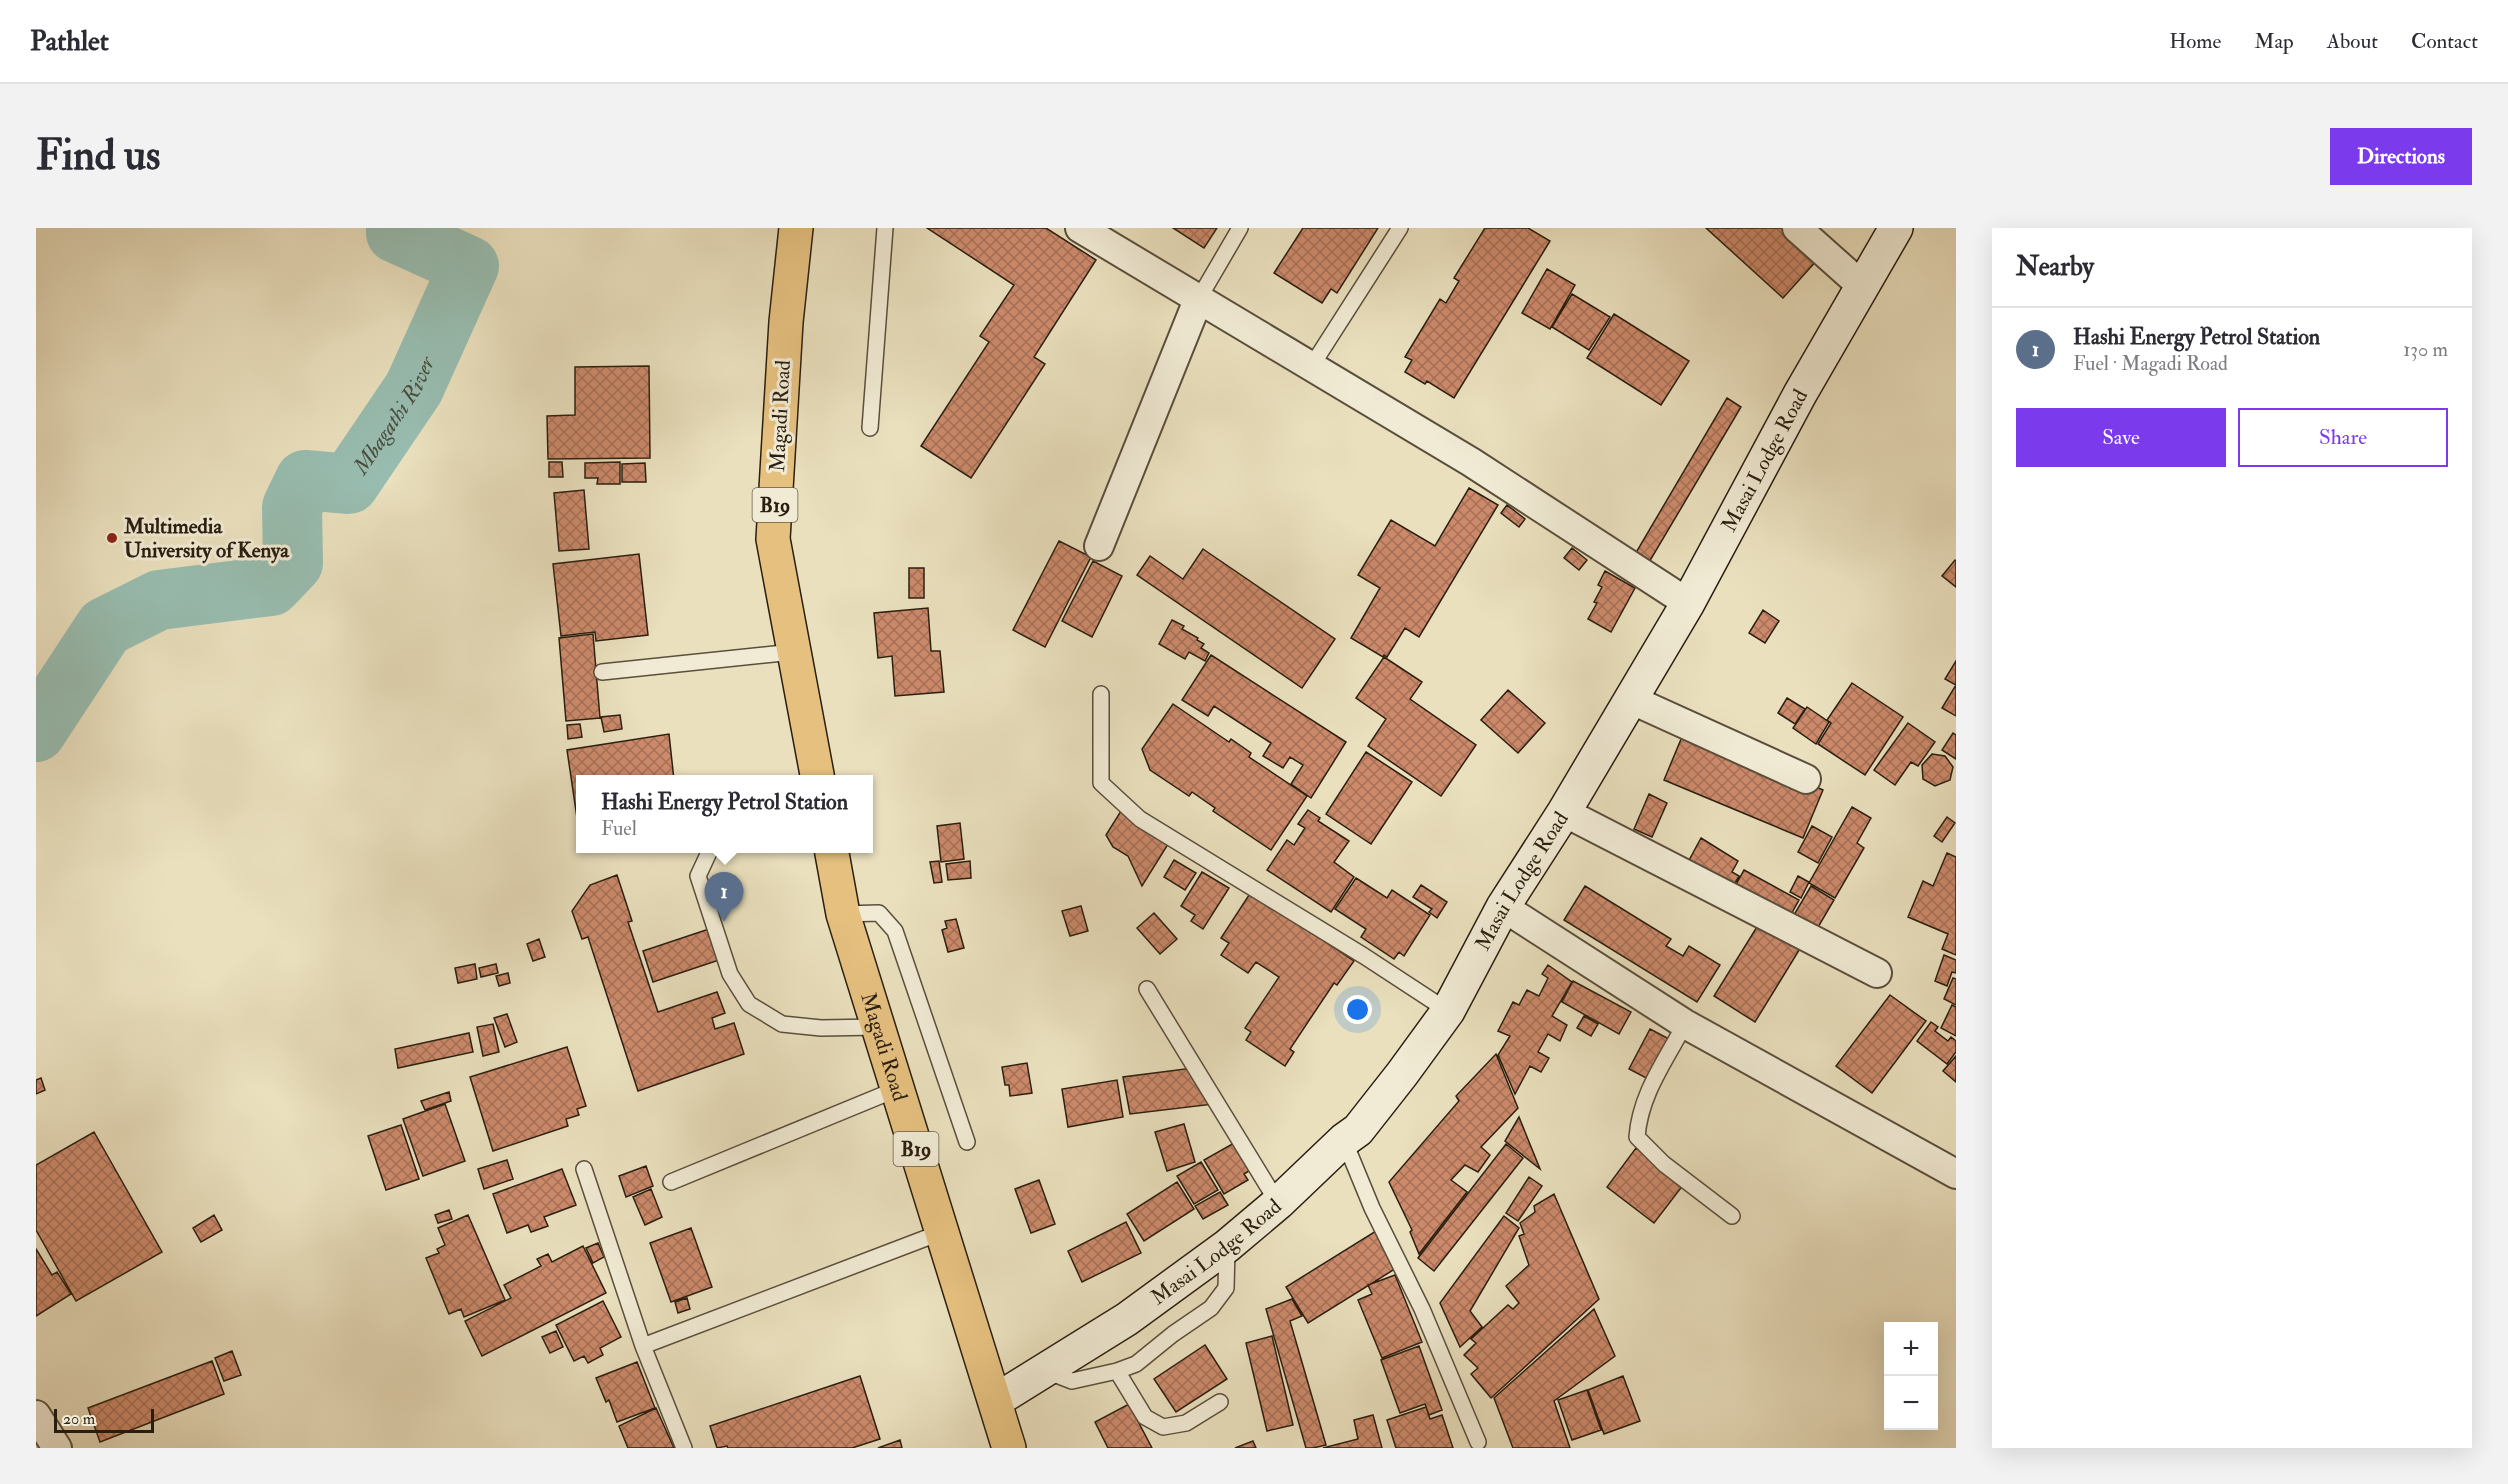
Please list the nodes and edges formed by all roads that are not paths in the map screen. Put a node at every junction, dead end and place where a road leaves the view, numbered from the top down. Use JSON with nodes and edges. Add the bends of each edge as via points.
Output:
{"nodes":[{"id":1,"x":796,"y":228,"type":"edge"},
{"id":2,"x":885,"y":228,"type":"edge"},
{"id":3,"x":1080,"y":228,"type":"edge"},
{"id":4,"x":1240,"y":228,"type":"edge"},
{"id":5,"x":1400,"y":228,"type":"edge"},
{"id":6,"x":1797,"y":228,"type":"edge"},
{"id":7,"x":1896,"y":228,"type":"edge"},
{"id":8,"x":1862,"y":286,"type":"junction"},
{"id":9,"x":1198,"y":300,"type":"junction"},
{"id":10,"x":1311,"y":367,"type":"junction"},
{"id":11,"x":870,"y":428,"type":"dead end"},
{"id":12,"x":1099,"y":546,"type":"dead end"},
{"id":13,"x":1688,"y":603,"type":"junction"},
{"id":14,"x":793,"y":652,"type":"junction"},
{"id":15,"x":602,"y":672,"type":"dead end"},
{"id":16,"x":1101,"y":694,"type":"dead end"},
{"id":17,"x":1630,"y":699,"type":"junction"},
{"id":18,"x":812,"y":775,"type":"edge"},
{"id":19,"x":1806,"y":779,"type":"dead end"},
{"id":20,"x":1564,"y":812,"type":"junction"},
{"id":21,"x":709,"y":853,"type":"edge"},
{"id":22,"x":832,"y":853,"type":"edge"},
{"id":23,"x":1503,"y":908,"type":"junction"},
{"id":24,"x":843,"y":914,"type":"junction"},
{"id":25,"x":1876,"y":973,"type":"dead end"},
{"id":26,"x":1147,"y":989,"type":"dead end"},
{"id":27,"x":1448,"y":1011,"type":"junction"},
{"id":28,"x":1685,"y":1024,"type":"junction"},
{"id":29,"x":878,"y":1027,"type":"junction"},
{"id":30,"x":897,"y":1089,"type":"junction"},
{"id":31,"x":1344,"y":1140,"type":"junction"},
{"id":32,"x":967,"y":1142,"type":"dead end"},
{"id":33,"x":584,"y":1169,"type":"dead end"},
{"id":34,"x":1956,"y":1174,"type":"edge"},
{"id":35,"x":671,"y":1182,"type":"dead end"},
{"id":36,"x":1278,"y":1203,"type":"junction"},
{"id":37,"x":1732,"y":1216,"type":"dead end"},
{"id":38,"x":942,"y":1232,"type":"junction"},
{"id":39,"x":1227,"y":1246,"type":"junction"},
{"id":40,"x":644,"y":1346,"type":"junction"},
{"id":41,"x":1044,"y":1371,"type":"junction"},
{"id":42,"x":1118,"y":1371,"type":"junction"},
{"id":43,"x":995,"y":1401,"type":"junction"},
{"id":44,"x":1220,"y":1402,"type":"dead end"},
{"id":45,"x":36,"y":1415,"type":"edge"},
{"id":46,"x":1478,"y":1442,"type":"dead end"},
{"id":47,"x":57,"y":1448,"type":"edge"},
{"id":48,"x":684,"y":1448,"type":"edge"},
{"id":49,"x":1009,"y":1448,"type":"edge"}],
"edges":[{"from":1,"to":14,"type":"highway","name":"Magadi Road","number":"B19","via":[[786,322],[773,539]]},
{"from":2,"to":11,"type":"lane"},
{"from":3,"to":9,"type":"street"},
{"from":4,"to":9,"type":"lane"},
{"from":5,"to":10,"type":"lane"},
{"from":6,"to":8,"type":"street"},
{"from":7,"to":8,"type":"street","name":"Masai Lodge Road"},
{"from":8,"to":13,"type":"street","name":"Masai Lodge Road"},
{"from":9,"to":10,"type":"street"},
{"from":9,"to":12,"type":"street"},
{"from":10,"to":13,"type":"street","via":[[1471,462]]},
{"from":13,"to":17,"type":"street","name":"Masai Lodge Road"},
{"from":14,"to":15,"type":"lane"},
{"from":14,"to":18,"type":"highway","name":"Magadi Road","number":"B19"},
{"from":16,"to":27,"type":"lane","via":[[1101,783],[1140,819]]},
{"from":17,"to":19,"type":"street"},
{"from":17,"to":20,"type":"street","name":"Masai Lodge Road"},
{"from":20,"to":23,"type":"street","name":"Masai Lodge Road"},
{"from":20,"to":25,"type":"street"},
{"from":21,"to":29,"type":"lane","via":[[698,876],[730,974],[749,1005],[782,1024]]},
{"from":22,"to":24,"type":"highway","name":"Magadi Road","number":"B19"},
{"from":23,"to":27,"type":"street","name":"Masai Lodge Road"},
{"from":23,"to":28,"type":"street"},
{"from":24,"to":29,"type":"highway","name":"Magadi Road","number":"B19"},
{"from":24,"to":32,"type":"lane","via":[[879,913],[895,931]]},
{"from":26,"to":36,"type":"lane"},
{"from":27,"to":31,"type":"street","name":"Masai Lodge Road","via":[[1358,1130]]},
{"from":28,"to":34,"type":"street"},
{"from":28,"to":37,"type":"lane","via":[[1644,1100],[1637,1137],[1664,1164]]},
{"from":29,"to":30,"type":"highway","name":"Magadi Road","number":"B19"},
{"from":30,"to":35,"type":"lane"},
{"from":30,"to":38,"type":"highway","name":"Magadi Road","number":"B19"},
{"from":31,"to":36,"type":"street","name":"Masai Lodge Road"},
{"from":31,"to":46,"type":"lane"},
{"from":33,"to":40,"type":"lane"},
{"from":36,"to":39,"type":"street","name":"Masai Lodge Road"},
{"from":38,"to":40,"type":"lane"},
{"from":38,"to":43,"type":"highway","name":"Magadi Road","number":"B19"},
{"from":39,"to":41,"type":"street","name":"Masai Lodge Road","via":[[1128,1319]]},
{"from":39,"to":42,"type":"lane","via":[[1226,1288],[1211,1308],[1136,1364]]},
{"from":40,"to":48,"type":"lane"},
{"from":41,"to":42,"type":"lane","via":[[1072,1381]]},
{"from":41,"to":43,"type":"street","name":"Masai Lodge Road"},
{"from":42,"to":44,"type":"lane","via":[[1146,1417],[1162,1427],[1186,1423]]},
{"from":43,"to":49,"type":"highway","name":"Magadi Road","number":"B19"},
{"from":45,"to":47,"type":"street"}]}
